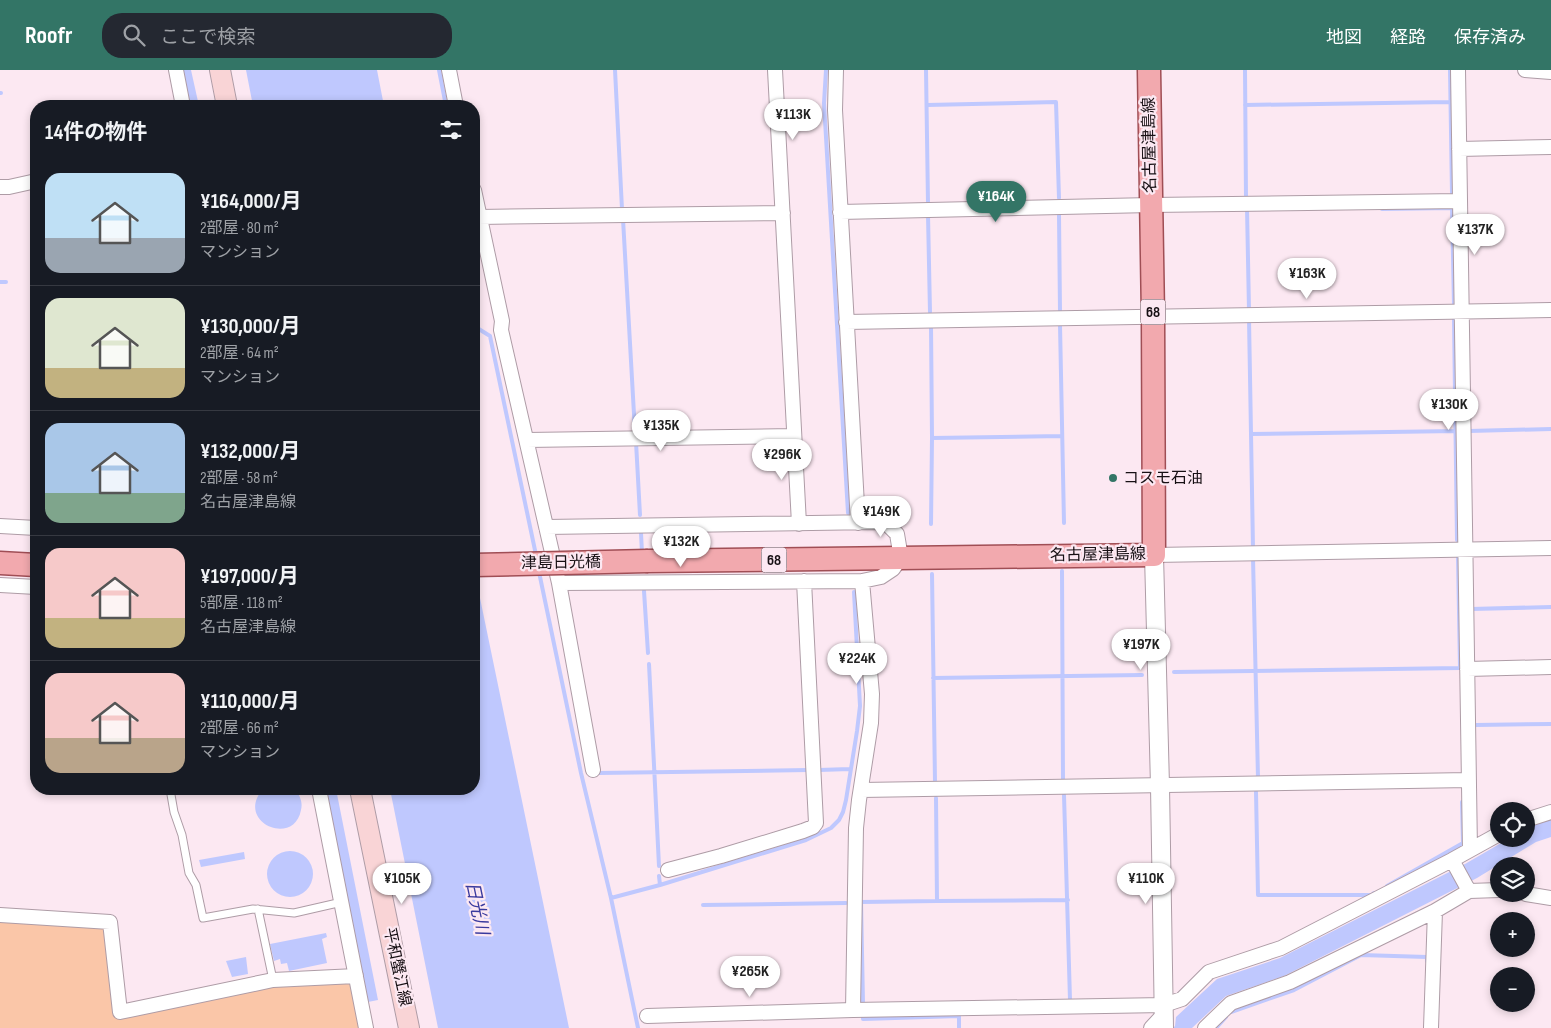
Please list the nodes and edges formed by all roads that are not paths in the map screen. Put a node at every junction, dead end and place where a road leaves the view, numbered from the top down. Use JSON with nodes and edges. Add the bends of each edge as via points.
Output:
{"nodes":[{"id":1,"x":176,"y":70,"type":"edge"},
{"id":2,"x":220,"y":70,"type":"edge"},
{"id":3,"x":449,"y":70,"type":"edge"},
{"id":4,"x":775,"y":70,"type":"edge"},
{"id":5,"x":836,"y":70,"type":"edge"},
{"id":6,"x":1149,"y":70,"type":"edge"},
{"id":7,"x":1458,"y":70,"type":"edge"},
{"id":8,"x":1525,"y":70,"type":"edge"},
{"id":9,"x":1551,"y":72,"type":"edge"},
{"id":10,"x":181,"y":100,"type":"edge"},
{"id":11,"x":226,"y":100,"type":"edge"},
{"id":12,"x":455,"y":100,"type":"edge"},
{"id":13,"x":1551,"y":147,"type":"edge"},
{"id":14,"x":1459,"y":149,"type":"junction"},
{"id":15,"x":30,"y":182,"type":"edge"},
{"id":16,"x":0,"y":187,"type":"edge"},
{"id":17,"x":1460,"y":201,"type":"junction"},
{"id":18,"x":1151,"y":205,"type":"junction"},
{"id":19,"x":840,"y":212,"type":"junction"},
{"id":20,"x":783,"y":213,"type":"junction"},
{"id":21,"x":480,"y":217,"type":"joint"},
{"id":22,"x":1551,"y":310,"type":"edge"},
{"id":23,"x":1462,"y":312,"type":"junction"},
{"id":24,"x":1153,"y":317,"type":"junction"},
{"id":25,"x":846,"y":322,"type":"junction"},
{"id":26,"x":794,"y":436,"type":"junction"},
{"id":27,"x":527,"y":440,"type":"junction"},
{"id":28,"x":858,"y":523,"type":"junction"},
{"id":29,"x":799,"y":524,"type":"junction"},
{"id":30,"x":0,"y":526,"type":"edge"},
{"id":31,"x":546,"y":527,"type":"junction"},
{"id":32,"x":30,"y":528,"type":"edge"},
{"id":33,"x":1551,"y":548,"type":"edge"},
{"id":34,"x":1466,"y":549,"type":"junction"},
{"id":35,"x":1154,"y":555,"type":"junction"},
{"id":36,"x":900,"y":558,"type":"junction"},
{"id":37,"x":648,"y":562,"type":"joint"},
{"id":38,"x":0,"y":563,"type":"edge"},
{"id":39,"x":480,"y":564,"type":"edge"},
{"id":40,"x":30,"y":565,"type":"edge"},
{"id":41,"x":804,"y":581,"type":"junction"},
{"id":42,"x":862,"y":581,"type":"junction"},
{"id":43,"x":559,"y":583,"type":"junction"},
{"id":44,"x":0,"y":585,"type":"edge"},
{"id":45,"x":30,"y":587,"type":"edge"},
{"id":46,"x":1551,"y":667,"type":"edge"},
{"id":47,"x":1467,"y":669,"type":"junction"},
{"id":48,"x":593,"y":770,"type":"dead end"},
{"id":49,"x":1468,"y":780,"type":"junction"},
{"id":50,"x":1160,"y":786,"type":"junction"},
{"id":51,"x":860,"y":790,"type":"junction"},
{"id":52,"x":171,"y":795,"type":"edge"},
{"id":53,"x":320,"y":795,"type":"edge"},
{"id":54,"x":361,"y":795,"type":"edge"},
{"id":55,"x":1551,"y":812,"type":"edge"},
{"id":56,"x":1535,"y":817,"type":"edge"},
{"id":57,"x":1490,"y":839,"type":"edge"},
{"id":58,"x":1470,"y":850,"type":"junction"},
{"id":59,"x":1454,"y":862,"type":"junction"},
{"id":60,"x":668,"y":870,"type":"dead end"},
{"id":61,"x":1468,"y":889,"type":"junction"},
{"id":62,"x":1490,"y":890,"type":"edge"},
{"id":63,"x":1535,"y":895,"type":"edge"},
{"id":64,"x":1551,"y":898,"type":"edge"},
{"id":65,"x":342,"y":902,"type":"junction"},
{"id":66,"x":258,"y":909,"type":"junction"},
{"id":67,"x":1435,"y":911,"type":"junction"},
{"id":68,"x":0,"y":915,"type":"edge"},
{"id":69,"x":356,"y":976,"type":"junction"},
{"id":70,"x":273,"y":980,"type":"junction"},
{"id":71,"x":853,"y":1010,"type":"junction"},
{"id":72,"x":647,"y":1016,"type":"dead end"},
{"id":73,"x":1162,"y":1020,"type":"edge"},
{"id":74,"x":366,"y":1028,"type":"edge"},
{"id":75,"x":409,"y":1028,"type":"edge"},
{"id":76,"x":1205,"y":1028,"type":"edge"},
{"id":77,"x":1431,"y":1028,"type":"edge"}],
"edges":[{"from":1,"to":10,"type":"street"},
{"from":2,"to":11,"type":"main road"},
{"from":3,"to":12,"type":"street"},
{"from":4,"to":20,"type":"street"},
{"from":5,"to":19,"type":"street"},
{"from":6,"to":18,"type":"main road","name":"名古屋津島線","number":"68"},
{"from":7,"to":14,"type":"street"},
{"from":8,"to":9,"type":"street"},
{"from":13,"to":14,"type":"street"},
{"from":14,"to":17,"type":"street"},
{"from":15,"to":16,"type":"street"},
{"from":17,"to":18,"type":"street"},
{"from":17,"to":23,"type":"street"},
{"from":18,"to":19,"type":"street"},
{"from":18,"to":24,"type":"main road","name":"名古屋津島線","number":"68"},
{"from":19,"to":25,"type":"street"},
{"from":20,"to":21,"type":"street"},
{"from":20,"to":26,"type":"street"},
{"from":21,"to":27,"type":"street","via":[[502,321],[501,330]]},
{"from":22,"to":23,"type":"street"},
{"from":23,"to":24,"type":"street"},
{"from":23,"to":34,"type":"street"},
{"from":24,"to":25,"type":"street"},
{"from":24,"to":35,"type":"main road","name":"名古屋津島線","number":"68"},
{"from":25,"to":28,"type":"street"},
{"from":26,"to":27,"type":"street"},
{"from":26,"to":29,"type":"street"},
{"from":27,"to":31,"type":"street"},
{"from":28,"to":29,"type":"street"},
{"from":28,"to":36,"type":"street","via":[[888,525],[897,534]]},
{"from":29,"to":31,"type":"street"},
{"from":30,"to":32,"type":"street"},
{"from":31,"to":43,"type":"street"},
{"from":33,"to":34,"type":"street"},
{"from":34,"to":35,"type":"street"},
{"from":34,"to":47,"type":"street"},
{"from":35,"to":36,"type":"main road","name":"名古屋津島線","number":"68"},
{"from":35,"to":50,"type":"street"},
{"from":36,"to":37,"type":"main road","name":"名古屋津島線","number":"68"},
{"from":36,"to":42,"type":"street","via":[[893,569],[881,577]]},
{"from":37,"to":39,"type":"main road","name":"津島日光橋","number":"68","bridge":true},
{"from":38,"to":40,"type":"main road"},
{"from":41,"to":42,"type":"street"},
{"from":41,"to":43,"type":"street"},
{"from":41,"to":60,"type":"street","via":[[816,823],[794,834]]},
{"from":42,"to":51,"type":"street","via":[[872,694],[871,723]]},
{"from":43,"to":48,"type":"street"},
{"from":44,"to":45,"type":"street"},
{"from":46,"to":47,"type":"street"},
{"from":47,"to":49,"type":"street"},
{"from":49,"to":50,"type":"street"},
{"from":49,"to":58,"type":"street"},
{"from":50,"to":51,"type":"street"},
{"from":50,"to":73,"type":"street"},
{"from":51,"to":71,"type":"street","via":[[856,828]]},
{"from":52,"to":66,"type":"lane","via":[[203,918]]},
{"from":53,"to":65,"type":"street"},
{"from":54,"to":75,"type":"main road","name":"平和蟹江線"},
{"from":55,"to":56,"type":"street"},
{"from":57,"to":58,"type":"street"},
{"from":58,"to":59,"type":"street"},
{"from":59,"to":61,"type":"street"},
{"from":59,"to":73,"type":"street","via":[[1281,948],[1209,972]]},
{"from":61,"to":62,"type":"street"},
{"from":61,"to":67,"type":"street"},
{"from":63,"to":64,"type":"street"},
{"from":65,"to":66,"type":"lane","via":[[294,913]]},
{"from":65,"to":69,"type":"street"},
{"from":66,"to":70,"type":"lane"},
{"from":67,"to":76,"type":"street","via":[[1290,982],[1231,1003]]},
{"from":67,"to":77,"type":"street"},
{"from":68,"to":70,"type":"street","via":[[110,922],[120,1012]]},
{"from":69,"to":70,"type":"street"},
{"from":69,"to":74,"type":"street"},
{"from":71,"to":72,"type":"street"},
{"from":71,"to":73,"type":"street"}]}
